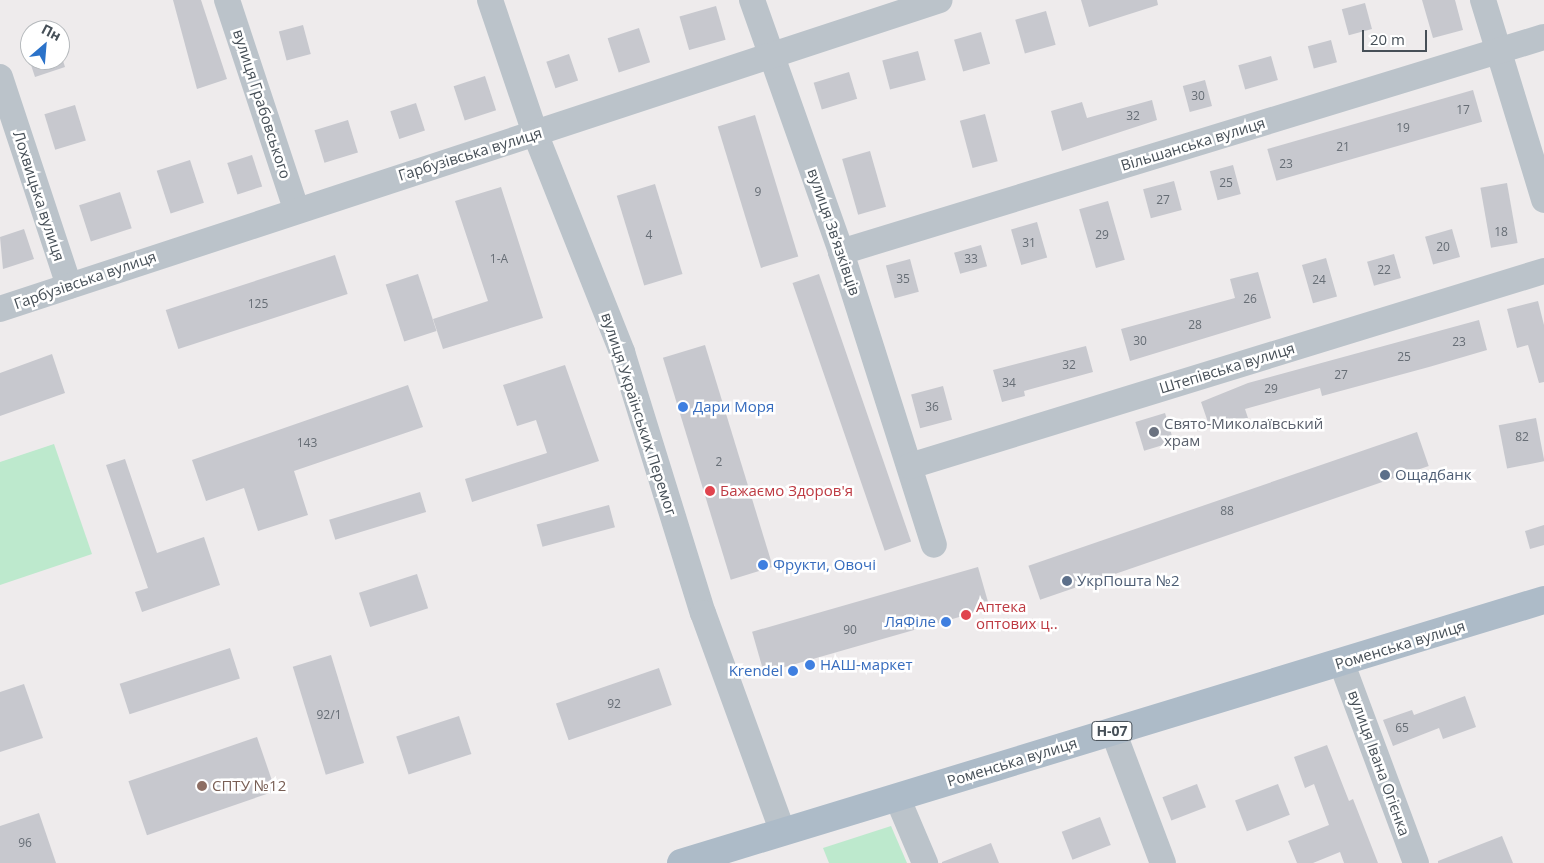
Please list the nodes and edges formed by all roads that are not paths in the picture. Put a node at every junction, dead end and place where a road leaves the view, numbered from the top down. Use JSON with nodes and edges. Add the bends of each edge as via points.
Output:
{"nodes":[{"id":1,"x":228,"y":0,"type":"edge"},
{"id":2,"x":490,"y":0,"type":"edge"},
{"id":3,"x":752,"y":0,"type":"edge"},
{"id":4,"x":940,"y":0,"type":"edge"},
{"id":5,"x":1482,"y":0,"type":"edge"},
{"id":6,"x":1544,"y":36,"type":"edge"},
{"id":7,"x":1498,"y":49,"type":"junction"},
{"id":8,"x":772,"y":58,"type":"junction"},
{"id":9,"x":0,"y":77,"type":"edge"},
{"id":10,"x":535,"y":133,"type":"junction"},
{"id":11,"x":1544,"y":200,"type":"edge"},
{"id":12,"x":296,"y":209,"type":"junction"},
{"id":13,"x":841,"y":252,"type":"junction"},
{"id":14,"x":1544,"y":271,"type":"edge"},
{"id":15,"x":69,"y":286,"type":"junction"},
{"id":16,"x":0,"y":309,"type":"edge"},
{"id":17,"x":910,"y":466,"type":"junction"},
{"id":18,"x":934,"y":546,"type":"dead end"},
{"id":19,"x":1544,"y":600,"type":"edge"},
{"id":20,"x":1342,"y":664,"type":"junction"},
{"id":21,"x":1113,"y":731,"type":"junction"},
{"id":22,"x":898,"y":797,"type":"junction"},
{"id":23,"x":782,"y":830,"type":"junction"},
{"id":24,"x":681,"y":863,"type":"edge"},
{"id":25,"x":925,"y":863,"type":"edge"},
{"id":26,"x":1163,"y":863,"type":"edge"},
{"id":27,"x":1416,"y":863,"type":"edge"}],
"edges":[{"from":1,"to":12,"type":"street","name":"вулиця Грабовського"},
{"from":2,"to":10,"type":"street","name":"вулиця Українських Перемог"},
{"from":3,"to":8,"type":"street","name":"вулиця Звʼязківців"},
{"from":4,"to":8,"type":"street","name":"Гарбузівська вулиця"},
{"from":5,"to":7,"type":"street"},
{"from":6,"to":7,"type":"street","name":"Вільшанська вулиця"},
{"from":7,"to":11,"type":"street"},
{"from":7,"to":13,"type":"street","name":"Вільшанська вулиця"},
{"from":8,"to":10,"type":"street","name":"Гарбузівська вулиця"},
{"from":8,"to":13,"type":"street","name":"вулиця Звʼязківців"},
{"from":9,"to":15,"type":"street","name":"Лохвицька вулиця"},
{"from":10,"to":12,"type":"street","name":"Гарбузівська вулиця"},
{"from":10,"to":23,"type":"street","name":"вулиця Українських Перемог","via":[[622,352],[703,613]]},
{"from":12,"to":15,"type":"street","name":"Гарбузівська вулиця"},
{"from":13,"to":17,"type":"street","name":"вулиця Звʼязківців"},
{"from":14,"to":17,"type":"street","name":"Штепівська вулиця"},
{"from":15,"to":16,"type":"street","name":"Гарбузівська вулиця"},
{"from":17,"to":18,"type":"street","name":"вулиця Звʼязківців"},
{"from":19,"to":20,"type":"main road","name":"Роменська вулиця","number":"Н-07"},
{"from":20,"to":21,"type":"main road","name":"Роменська вулиця","number":"Н-07"},
{"from":20,"to":27,"type":"street","name":"вулиця Івана Огієнка"},
{"from":21,"to":22,"type":"main road","name":"Роменська вулиця","number":"Н-07"},
{"from":21,"to":26,"type":"street"},
{"from":22,"to":23,"type":"main road","name":"Роменська вулиця","number":"Н-07"},
{"from":22,"to":25,"type":"street"},
{"from":23,"to":24,"type":"main road","name":"Роменська вулиця","number":"Н-07"}]}
